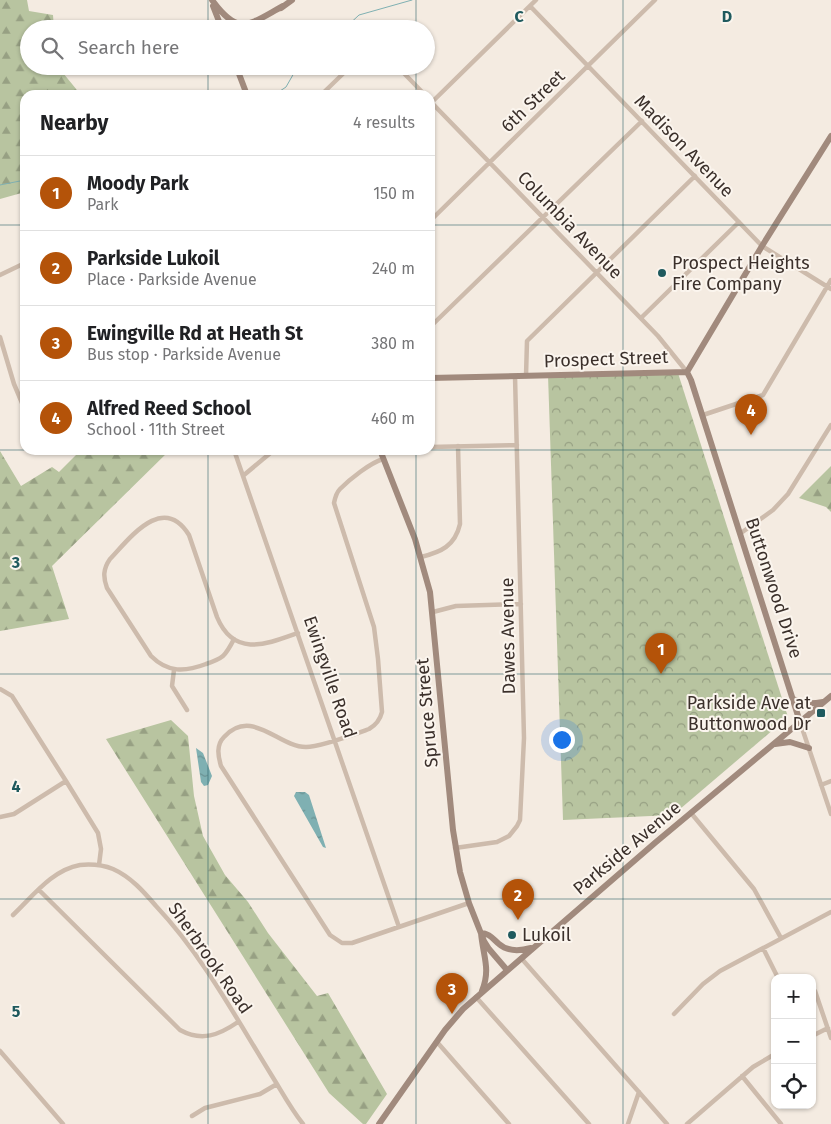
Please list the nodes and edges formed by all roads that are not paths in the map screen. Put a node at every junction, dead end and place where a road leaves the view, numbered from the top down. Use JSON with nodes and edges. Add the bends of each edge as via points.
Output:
{"nodes":[{"id":1,"x":211,"y":0,"type":"edge"},
{"id":2,"x":292,"y":0,"type":"edge"},
{"id":3,"x":536,"y":0,"type":"edge"},
{"id":4,"x":655,"y":0,"type":"edge"},
{"id":5,"x":283,"y":6,"type":"junction"},
{"id":6,"x":530,"y":6,"type":"junction"},
{"id":7,"x":219,"y":20,"type":"edge"},
{"id":8,"x":232,"y":20,"type":"edge"},
{"id":9,"x":257,"y":20,"type":"edge"},
{"id":10,"x":262,"y":20,"type":"edge"},
{"id":11,"x":588,"y":66,"type":"junction"},
{"id":12,"x":239,"y":75,"type":"edge"},
{"id":13,"x":342,"y":75,"type":"edge"},
{"id":14,"x":406,"y":75,"type":"edge"},
{"id":15,"x":245,"y":90,"type":"edge"},
{"id":16,"x":326,"y":90,"type":"edge"},
{"id":17,"x":420,"y":90,"type":"edge"},
{"id":18,"x":435,"y":98,"type":"edge"},
{"id":19,"x":435,"y":106,"type":"edge"},
{"id":20,"x":642,"y":121,"type":"junction"},
{"id":21,"x":831,"y":136,"type":"edge"},
{"id":22,"x":490,"y":162,"type":"junction"},
{"id":23,"x":695,"y":176,"type":"junction"},
{"id":24,"x":435,"y":216,"type":"edge"},
{"id":25,"x":543,"y":217,"type":"junction"},
{"id":26,"x":739,"y":222,"type":"junction"},
{"id":27,"x":762,"y":246,"type":"junction"},
{"id":28,"x":20,"y":265,"type":"edge"},
{"id":29,"x":597,"y":273,"type":"junction"},
{"id":30,"x":0,"y":275,"type":"edge"},
{"id":31,"x":831,"y":280,"type":"edge"},
{"id":32,"x":829,"y":288,"type":"edge"},
{"id":33,"x":641,"y":318,"type":"junction"},
{"id":34,"x":435,"y":322,"type":"edge"},
{"id":35,"x":0,"y":337,"type":"edge"},
{"id":36,"x":687,"y":372,"type":"junction"},
{"id":37,"x":515,"y":376,"type":"junction"},
{"id":38,"x":526,"y":376,"type":"junction"},
{"id":39,"x":435,"y":378,"type":"edge"},
{"id":40,"x":20,"y":398,"type":"edge"},
{"id":41,"x":702,"y":415,"type":"junction"},
{"id":42,"x":831,"y":425,"type":"edge"},
{"id":43,"x":517,"y":445,"type":"junction"},
{"id":44,"x":458,"y":446,"type":"junction"},
{"id":45,"x":435,"y":447,"type":"edge"},
{"id":46,"x":236,"y":455,"type":"edge"},
{"id":47,"x":268,"y":455,"type":"edge"},
{"id":48,"x":382,"y":455,"type":"edge"},
{"id":49,"x":383,"y":459,"type":"junction"},
{"id":50,"x":244,"y":475,"type":"junction"},
{"id":51,"x":741,"y":533,"type":"junction"},
{"id":52,"x":421,"y":557,"type":"junction"},
{"id":53,"x":521,"y":604,"type":"junction"},
{"id":54,"x":433,"y":612,"type":"junction"},
{"id":55,"x":298,"y":633,"type":"junction"},
{"id":56,"x":234,"y":639,"type":"junction"},
{"id":57,"x":174,"y":670,"type":"junction"},
{"id":58,"x":0,"y":689,"type":"edge"},
{"id":59,"x":831,"y":696,"type":"edge"},
{"id":60,"x":793,"y":699,"type":"junction"},
{"id":61,"x":824,"y":702,"type":"junction"},
{"id":62,"x":187,"y":710,"type":"dead end"},
{"id":63,"x":800,"y":722,"type":"junction"},
{"id":64,"x":335,"y":740,"type":"junction"},
{"id":65,"x":774,"y":744,"type":"junction"},
{"id":66,"x":809,"y":748,"type":"junction"},
{"id":67,"x":66,"y":781,"type":"junction"},
{"id":68,"x":831,"y":781,"type":"edge"},
{"id":69,"x":821,"y":785,"type":"junction"},
{"id":70,"x":691,"y":813,"type":"junction"},
{"id":71,"x":831,"y":814,"type":"edge"},
{"id":72,"x":0,"y":817,"type":"edge"},
{"id":73,"x":455,"y":848,"type":"junction"},
{"id":74,"x":99,"y":865,"type":"junction"},
{"id":75,"x":39,"y":890,"type":"junction"},
{"id":76,"x":469,"y":903,"type":"junction"},
{"id":77,"x":831,"y":912,"type":"edge"},
{"id":78,"x":13,"y":915,"type":"dead end"},
{"id":79,"x":399,"y":927,"type":"junction"},
{"id":80,"x":481,"y":933,"type":"junction"},
{"id":81,"x":781,"y":938,"type":"junction"},
{"id":82,"x":534,"y":947,"type":"junction"},
{"id":83,"x":763,"y":948,"type":"junction"},
{"id":84,"x":521,"y":958,"type":"junction"},
{"id":85,"x":507,"y":970,"type":"junction"},
{"id":86,"x":776,"y":974,"type":"edge"},
{"id":87,"x":482,"y":992,"type":"junction"},
{"id":88,"x":816,"y":994,"type":"edge"},
{"id":89,"x":476,"y":997,"type":"junction"},
{"id":90,"x":674,"y":1014,"type":"dead end"},
{"id":91,"x":238,"y":1022,"type":"junction"},
{"id":92,"x":828,"y":1028,"type":"junction"},
{"id":93,"x":816,"y":1034,"type":"edge"},
{"id":94,"x":831,"y":1038,"type":"edge"},
{"id":95,"x":437,"y":1042,"type":"junction"},
{"id":96,"x":0,"y":1051,"type":"edge"},
{"id":97,"x":771,"y":1056,"type":"edge"},
{"id":98,"x":742,"y":1076,"type":"junction"},
{"id":99,"x":277,"y":1084,"type":"junction"},
{"id":100,"x":639,"y":1092,"type":"junction"},
{"id":101,"x":192,"y":1116,"type":"dead end"},
{"id":102,"x":63,"y":1124,"type":"edge"},
{"id":103,"x":303,"y":1124,"type":"edge"},
{"id":104,"x":379,"y":1124,"type":"edge"},
{"id":105,"x":509,"y":1124,"type":"edge"},
{"id":106,"x":589,"y":1124,"type":"edge"},
{"id":107,"x":628,"y":1124,"type":"edge"},
{"id":108,"x":668,"y":1124,"type":"edge"},
{"id":109,"x":687,"y":1124,"type":"edge"},
{"id":110,"x":781,"y":1124,"type":"edge"}],
"edges":[{"from":1,"to":7,"type":"street"},
{"from":1,"to":8,"type":"street"},
{"from":2,"to":5,"type":"street"},
{"from":3,"to":6,"type":"street"},
{"from":4,"to":11,"type":"street","name":"6th Street"},
{"from":5,"to":9,"type":"street"},
{"from":5,"to":10,"type":"street"},
{"from":6,"to":11,"type":"street","name":"Madison Avenue"},
{"from":6,"to":18,"type":"street"},
{"from":11,"to":20,"type":"street","name":"Madison Avenue"},
{"from":11,"to":22,"type":"street","name":"6th Street"},
{"from":12,"to":15,"type":"street"},
{"from":13,"to":16,"type":"street"},
{"from":14,"to":17,"type":"street"},
{"from":19,"to":22,"type":"street","name":"Columbia Avenue"},
{"from":20,"to":23,"type":"street","name":"Madison Avenue"},
{"from":20,"to":25,"type":"street"},
{"from":21,"to":27,"type":"street","name":"Prospect Street"},
{"from":22,"to":24,"type":"street","name":"6th Street"},
{"from":22,"to":25,"type":"street","name":"Columbia Avenue"},
{"from":23,"to":26,"type":"street","name":"Madison Avenue"},
{"from":23,"to":29,"type":"street"},
{"from":25,"to":29,"type":"street","name":"Columbia Avenue"},
{"from":25,"to":34,"type":"street"},
{"from":26,"to":27,"type":"street","name":"Madison Avenue"},
{"from":26,"to":33,"type":"street"},
{"from":27,"to":32,"type":"street","name":"Madison Avenue"},
{"from":27,"to":36,"type":"street","name":"Prospect Street"},
{"from":28,"to":30,"type":"street"},
{"from":29,"to":33,"type":"street","name":"Columbia Avenue"},
{"from":29,"to":38,"type":"street","via":[[526,341]]},
{"from":31,"to":32,"type":"street"},
{"from":32,"to":41,"type":"street","via":[[763,395]]},
{"from":33,"to":36,"type":"street","name":"Columbia Avenue"},
{"from":35,"to":40,"type":"street"},
{"from":36,"to":38,"type":"street","name":"Prospect Street"},
{"from":36,"to":41,"type":"street","name":"Buttonwood Drive"},
{"from":37,"to":38,"type":"street","name":"Prospect Street"},
{"from":37,"to":39,"type":"street","name":"Prospect Street"},
{"from":37,"to":43,"type":"street","name":"Dawes Avenue"},
{"from":41,"to":51,"type":"street","name":"Buttonwood Drive"},
{"from":42,"to":51,"type":"street","via":[[781,503]]},
{"from":43,"to":44,"type":"street"},
{"from":43,"to":53,"type":"street","name":"Dawes Avenue"},
{"from":44,"to":45,"type":"street"},
{"from":44,"to":52,"type":"street","via":[[458,531],[448,547]]},
{"from":46,"to":50,"type":"street","name":"Ewingville Road"},
{"from":47,"to":50,"type":"street"},
{"from":48,"to":49,"type":"street","name":"Spruce Street"},
{"from":49,"to":52,"type":"street","name":"Spruce Street"},
{"from":49,"to":64,"type":"street","via":[[340,489],[334,503],[374,627],[382,712],[378,722],[369,729]]},
{"from":50,"to":55,"type":"street","name":"Ewingville Road"},
{"from":51,"to":60,"type":"street","name":"Buttonwood Drive"},
{"from":52,"to":54,"type":"street","name":"Spruce Street"},
{"from":53,"to":54,"type":"street","via":[[456,606]]},
{"from":53,"to":73,"type":"street","name":"Dawes Avenue","via":[[524,738],[520,820],[503,840]]},
{"from":54,"to":73,"type":"street","name":"Spruce Street"},
{"from":55,"to":56,"type":"street","via":[[258,645]]},
{"from":55,"to":64,"type":"street","name":"Ewingville Road"},
{"from":56,"to":57,"type":"street","via":[[226,654],[216,661],[192,669]]},
{"from":56,"to":57,"type":"street","via":[[220,624],[185,530],[171,519],[158,518],[146,522],[110,558],[104,570],[104,582],[151,656]]},
{"from":57,"to":62,"type":"street","via":[[174,690]]},
{"from":58,"to":67,"type":"street","via":[[12,696]]},
{"from":59,"to":61,"type":"street","name":"Parkside Avenue"},
{"from":60,"to":61,"type":"street","via":[[803,704]]},
{"from":60,"to":63,"type":"street","name":"Buttonwood Drive"},
{"from":61,"to":63,"type":"street","name":"Parkside Avenue"},
{"from":63,"to":65,"type":"street","name":"Parkside Avenue"},
{"from":63,"to":66,"type":"street","name":"Buttonwood Drive"},
{"from":64,"to":79,"type":"street","name":"Ewingville Road"},
{"from":64,"to":79,"type":"street","via":[[312,747],[295,746],[268,730],[245,726],[226,735],[218,751],[221,766],[330,935],[342,943],[352,943]]},
{"from":65,"to":66,"type":"street","via":[[790,742]]},
{"from":65,"to":70,"type":"street","name":"Parkside Avenue"},
{"from":66,"to":69,"type":"street","name":"Buttonwood Drive"},
{"from":67,"to":72,"type":"street","via":[[14,814]]},
{"from":67,"to":74,"type":"street","via":[[98,833]]},
{"from":68,"to":69,"type":"street"},
{"from":69,"to":71,"type":"street","name":"Buttonwood Drive"},
{"from":70,"to":81,"type":"street","via":[[754,888]]},
{"from":70,"to":82,"type":"street","name":"Parkside Avenue"},
{"from":73,"to":76,"type":"street","name":"Spruce Street"},
{"from":74,"to":75,"type":"street","name":"Sherbrook Road","via":[[72,867]]},
{"from":74,"to":91,"type":"street","name":"Sherbrook Road","via":[[129,879],[161,911],[194,953]]},
{"from":75,"to":78,"type":"street","name":"Sherbrook Road"},
{"from":75,"to":91,"type":"street","via":[[180,1030],[194,1036],[208,1036],[223,1032]]},
{"from":76,"to":79,"type":"street"},
{"from":76,"to":80,"type":"street","name":"Spruce Street"},
{"from":77,"to":81,"type":"street"},
{"from":80,"to":82,"type":"street","via":[[486,933],[508,949]]},
{"from":80,"to":85,"type":"street","name":"Spruce Street","via":[[489,949]]},
{"from":80,"to":87,"type":"street","via":[[488,967]]},
{"from":81,"to":83,"type":"street"},
{"from":82,"to":84,"type":"street","name":"Parkside Avenue"},
{"from":83,"to":86,"type":"street"},
{"from":83,"to":90,"type":"street","via":[[711,977]]},
{"from":84,"to":85,"type":"street","name":"Parkside Avenue"},
{"from":84,"to":100,"type":"street"},
{"from":85,"to":87,"type":"street","name":"Parkside Avenue"},
{"from":87,"to":89,"type":"street","name":"Parkside Avenue"},
{"from":88,"to":92,"type":"street"},
{"from":89,"to":95,"type":"street","name":"Parkside Avenue"},
{"from":89,"to":106,"type":"street"},
{"from":91,"to":99,"type":"street","name":"Sherbrook Road"},
{"from":92,"to":93,"type":"street"},
{"from":92,"to":94,"type":"street"},
{"from":95,"to":104,"type":"street"},
{"from":95,"to":105,"type":"street"},
{"from":96,"to":102,"type":"street"},
{"from":97,"to":98,"type":"street"},
{"from":98,"to":109,"type":"street"},
{"from":98,"to":110,"type":"street"},
{"from":99,"to":101,"type":"street","via":[[260,1094],[206,1108]]},
{"from":99,"to":103,"type":"street","name":"Sherbrook Road"},
{"from":100,"to":107,"type":"street"},
{"from":100,"to":108,"type":"street"}]}
